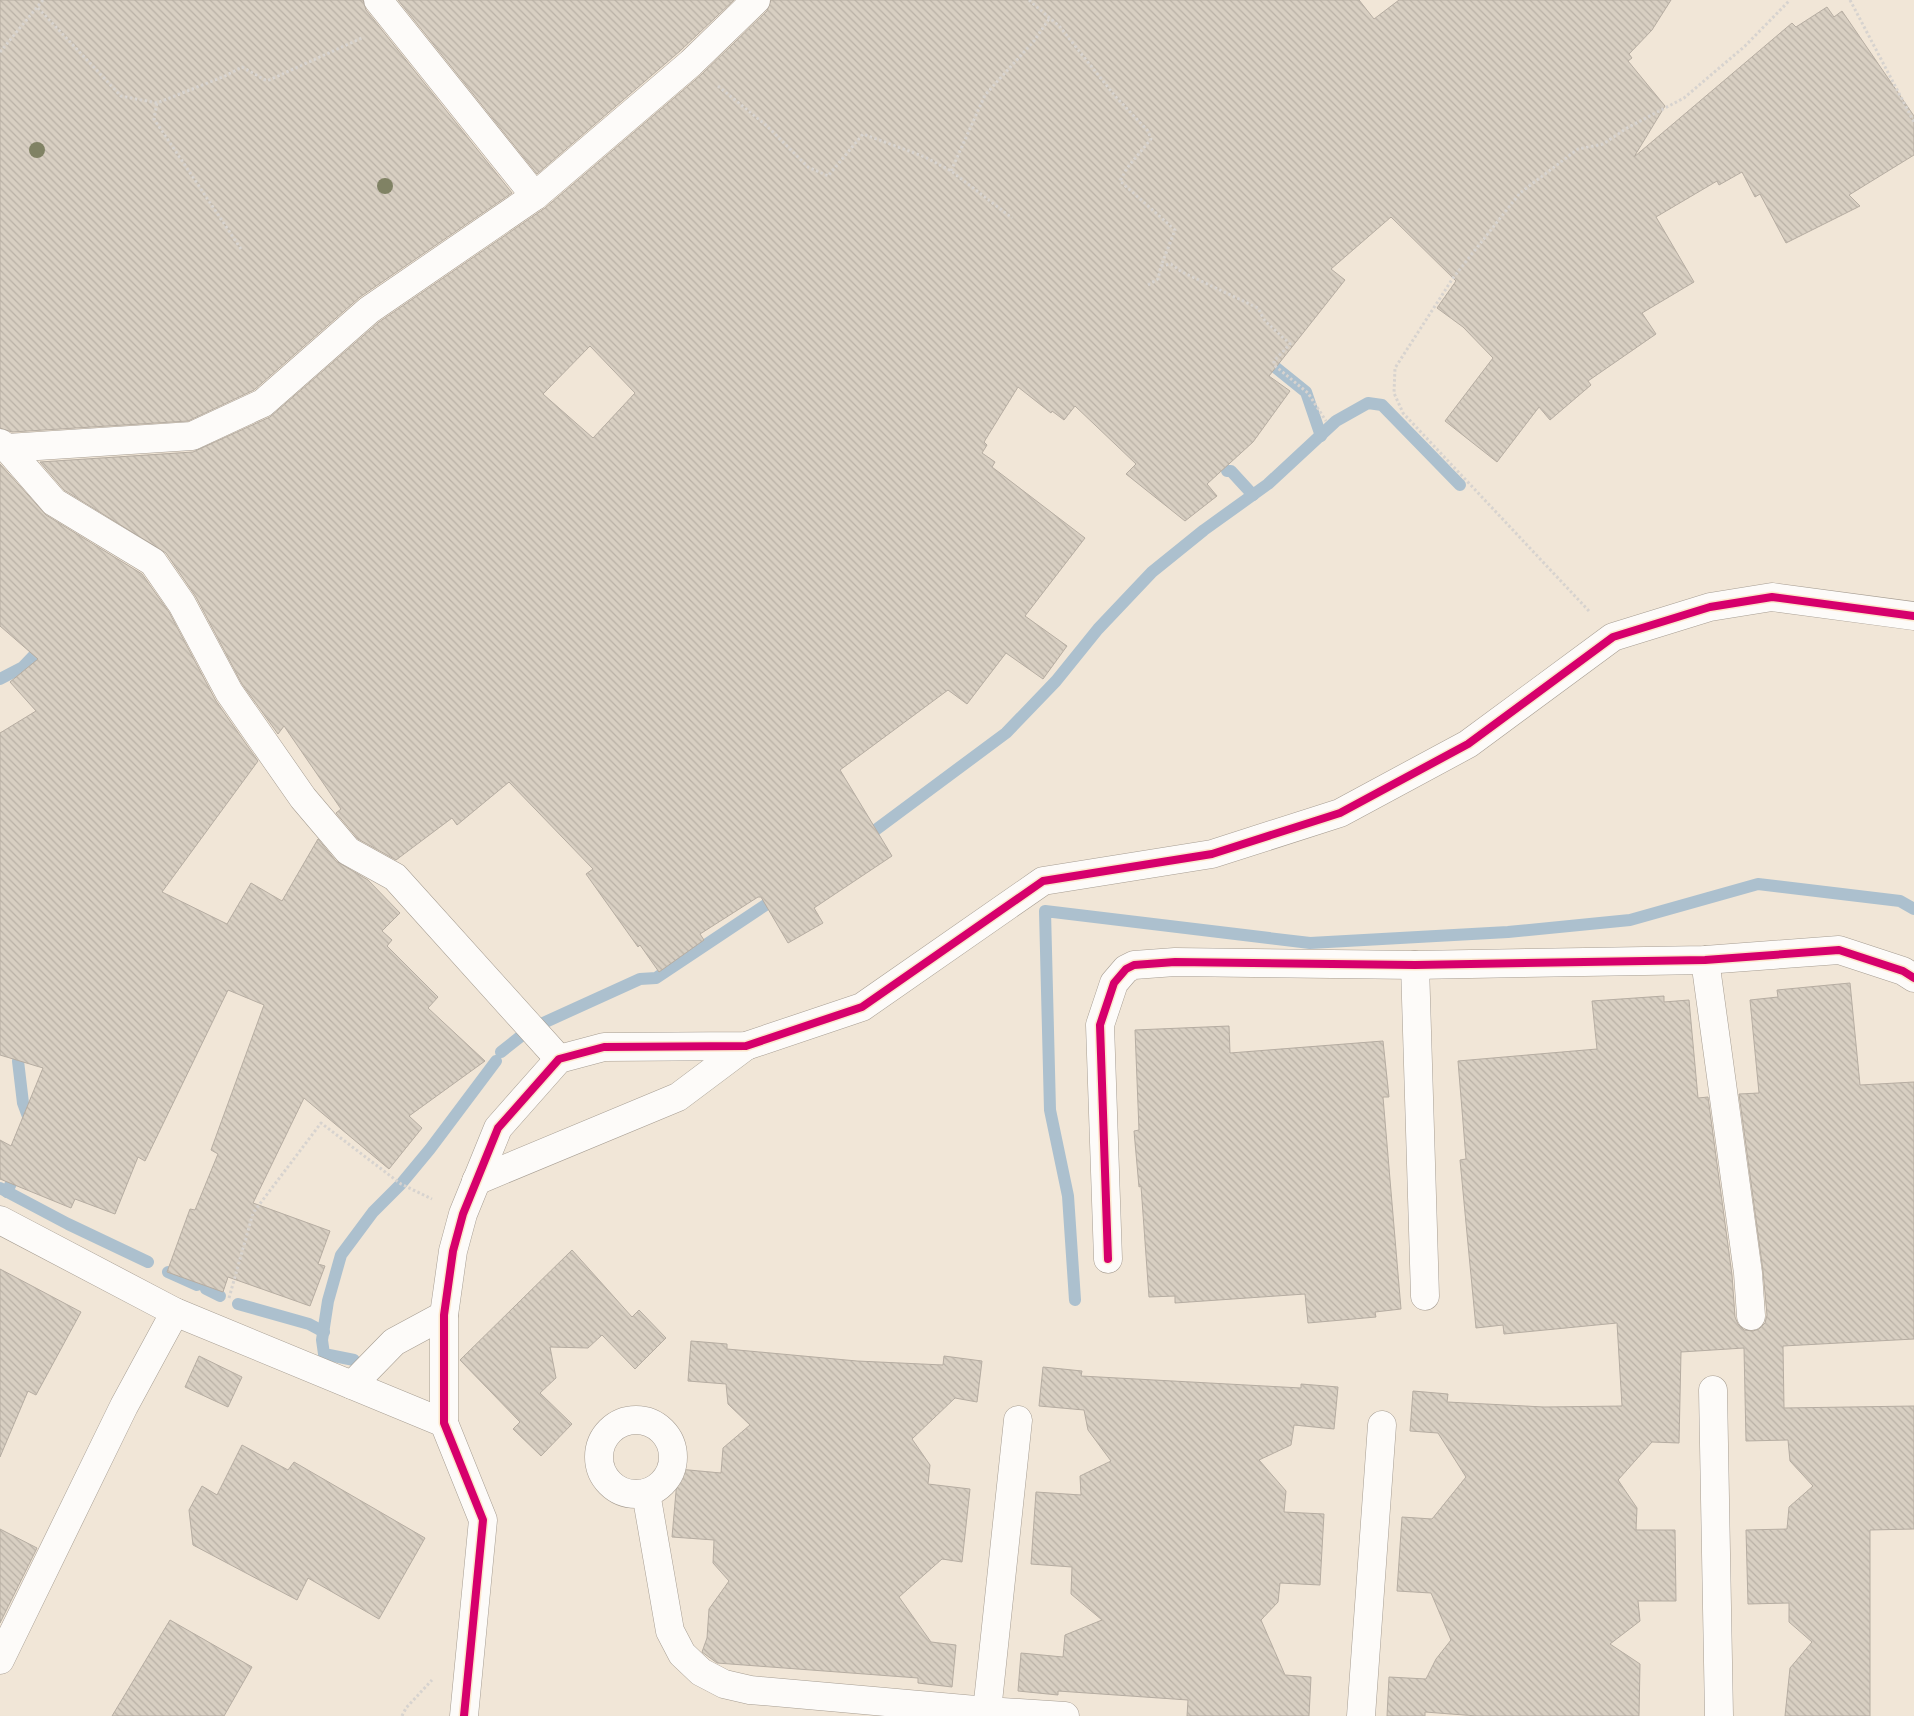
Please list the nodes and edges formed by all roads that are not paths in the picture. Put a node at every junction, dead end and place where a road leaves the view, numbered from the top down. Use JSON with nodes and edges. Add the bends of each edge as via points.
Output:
{"nodes":[{"id":1,"x":378,"y":0,"type":"edge"},
{"id":2,"x":756,"y":0,"type":"edge"},
{"id":3,"x":535,"y":196,"type":"junction"},
{"id":4,"x":4,"y":445,"type":"edge"},
{"id":5,"x":1914,"y":616,"type":"edge"},
{"id":6,"x":1705,"y":960,"type":"junction"},
{"id":7,"x":1415,"y":965,"type":"junction"},
{"id":8,"x":1914,"y":978,"type":"edge"},
{"id":9,"x":746,"y":1046,"type":"junction"},
{"id":10,"x":559,"y":1059,"type":"junction"},
{"id":11,"x":476,"y":1181,"type":"junction"},
{"id":12,"x":0,"y":1220,"type":"edge"},
{"id":13,"x":1108,"y":1259,"type":"dead end"},
{"id":14,"x":1425,"y":1296,"type":"dead end"},
{"id":15,"x":175,"y":1312,"type":"junction"},
{"id":16,"x":444,"y":1315,"type":"junction"},
{"id":17,"x":1751,"y":1316,"type":"dead end"},
{"id":18,"x":352,"y":1385,"type":"junction"},
{"id":19,"x":1713,"y":1390,"type":"dead end"},
{"id":20,"x":1018,"y":1420,"type":"dead end"},
{"id":21,"x":444,"y":1422,"type":"junction"},
{"id":22,"x":1382,"y":1425,"type":"dead end"},
{"id":23,"x":646,"y":1493,"type":"dead end"},
{"id":24,"x":0,"y":1660,"type":"edge"},
{"id":25,"x":987,"y":1711,"type":"junction"},
{"id":26,"x":464,"y":1716,"type":"edge"},
{"id":27,"x":1065,"y":1716,"type":"edge"},
{"id":28,"x":1360,"y":1716,"type":"edge"},
{"id":29,"x":1719,"y":1716,"type":"edge"}],
"edges":[{"from":1,"to":3,"type":"street"},
{"from":2,"to":3,"type":"street","via":[[691,62]]},
{"from":3,"to":4,"type":"street","via":[[369,310],[263,403],[192,436]]},
{"from":4,"to":10,"type":"street","via":[[54,502],[153,562],[182,604],[229,692],[303,798],[348,851],[395,877]]},
{"from":5,"to":9,"type":"street","via":[[1772,597],[1710,607],[1613,637],[1468,744],[1340,813],[1212,854],[1042,881],[862,1007]]},
{"from":6,"to":7,"type":"street"},
{"from":6,"to":8,"type":"street","via":[[1839,950],[1903,971]]},
{"from":6,"to":17,"type":"street","via":[[1748,1273]]},
{"from":7,"to":13,"type":"street","via":[[1148,962],[1126,969],[1114,983],[1100,1025]]},
{"from":7,"to":14,"type":"street"},
{"from":9,"to":10,"type":"street","via":[[604,1048]]},
{"from":9,"to":11,"type":"street","via":[[678,1097]]},
{"from":10,"to":11,"type":"street","via":[[498,1128]]},
{"from":11,"to":16,"type":"street","via":[[453,1251]]},
{"from":12,"to":15,"type":"street"},
{"from":15,"to":18,"type":"street"},
{"from":15,"to":24,"type":"street","via":[[124,1406]]},
{"from":16,"to":18,"type":"street","via":[[394,1342]]},
{"from":16,"to":21,"type":"street"},
{"from":18,"to":21,"type":"street"},
{"from":19,"to":29,"type":"street"},
{"from":20,"to":25,"type":"street"},
{"from":21,"to":26,"type":"street","via":[[483,1520]]},
{"from":22,"to":28,"type":"street"},
{"from":23,"to":25,"type":"street","via":[[670,1630],[682,1654],[701,1672],[724,1684],[750,1690]]},
{"from":25,"to":27,"type":"street"}]}
